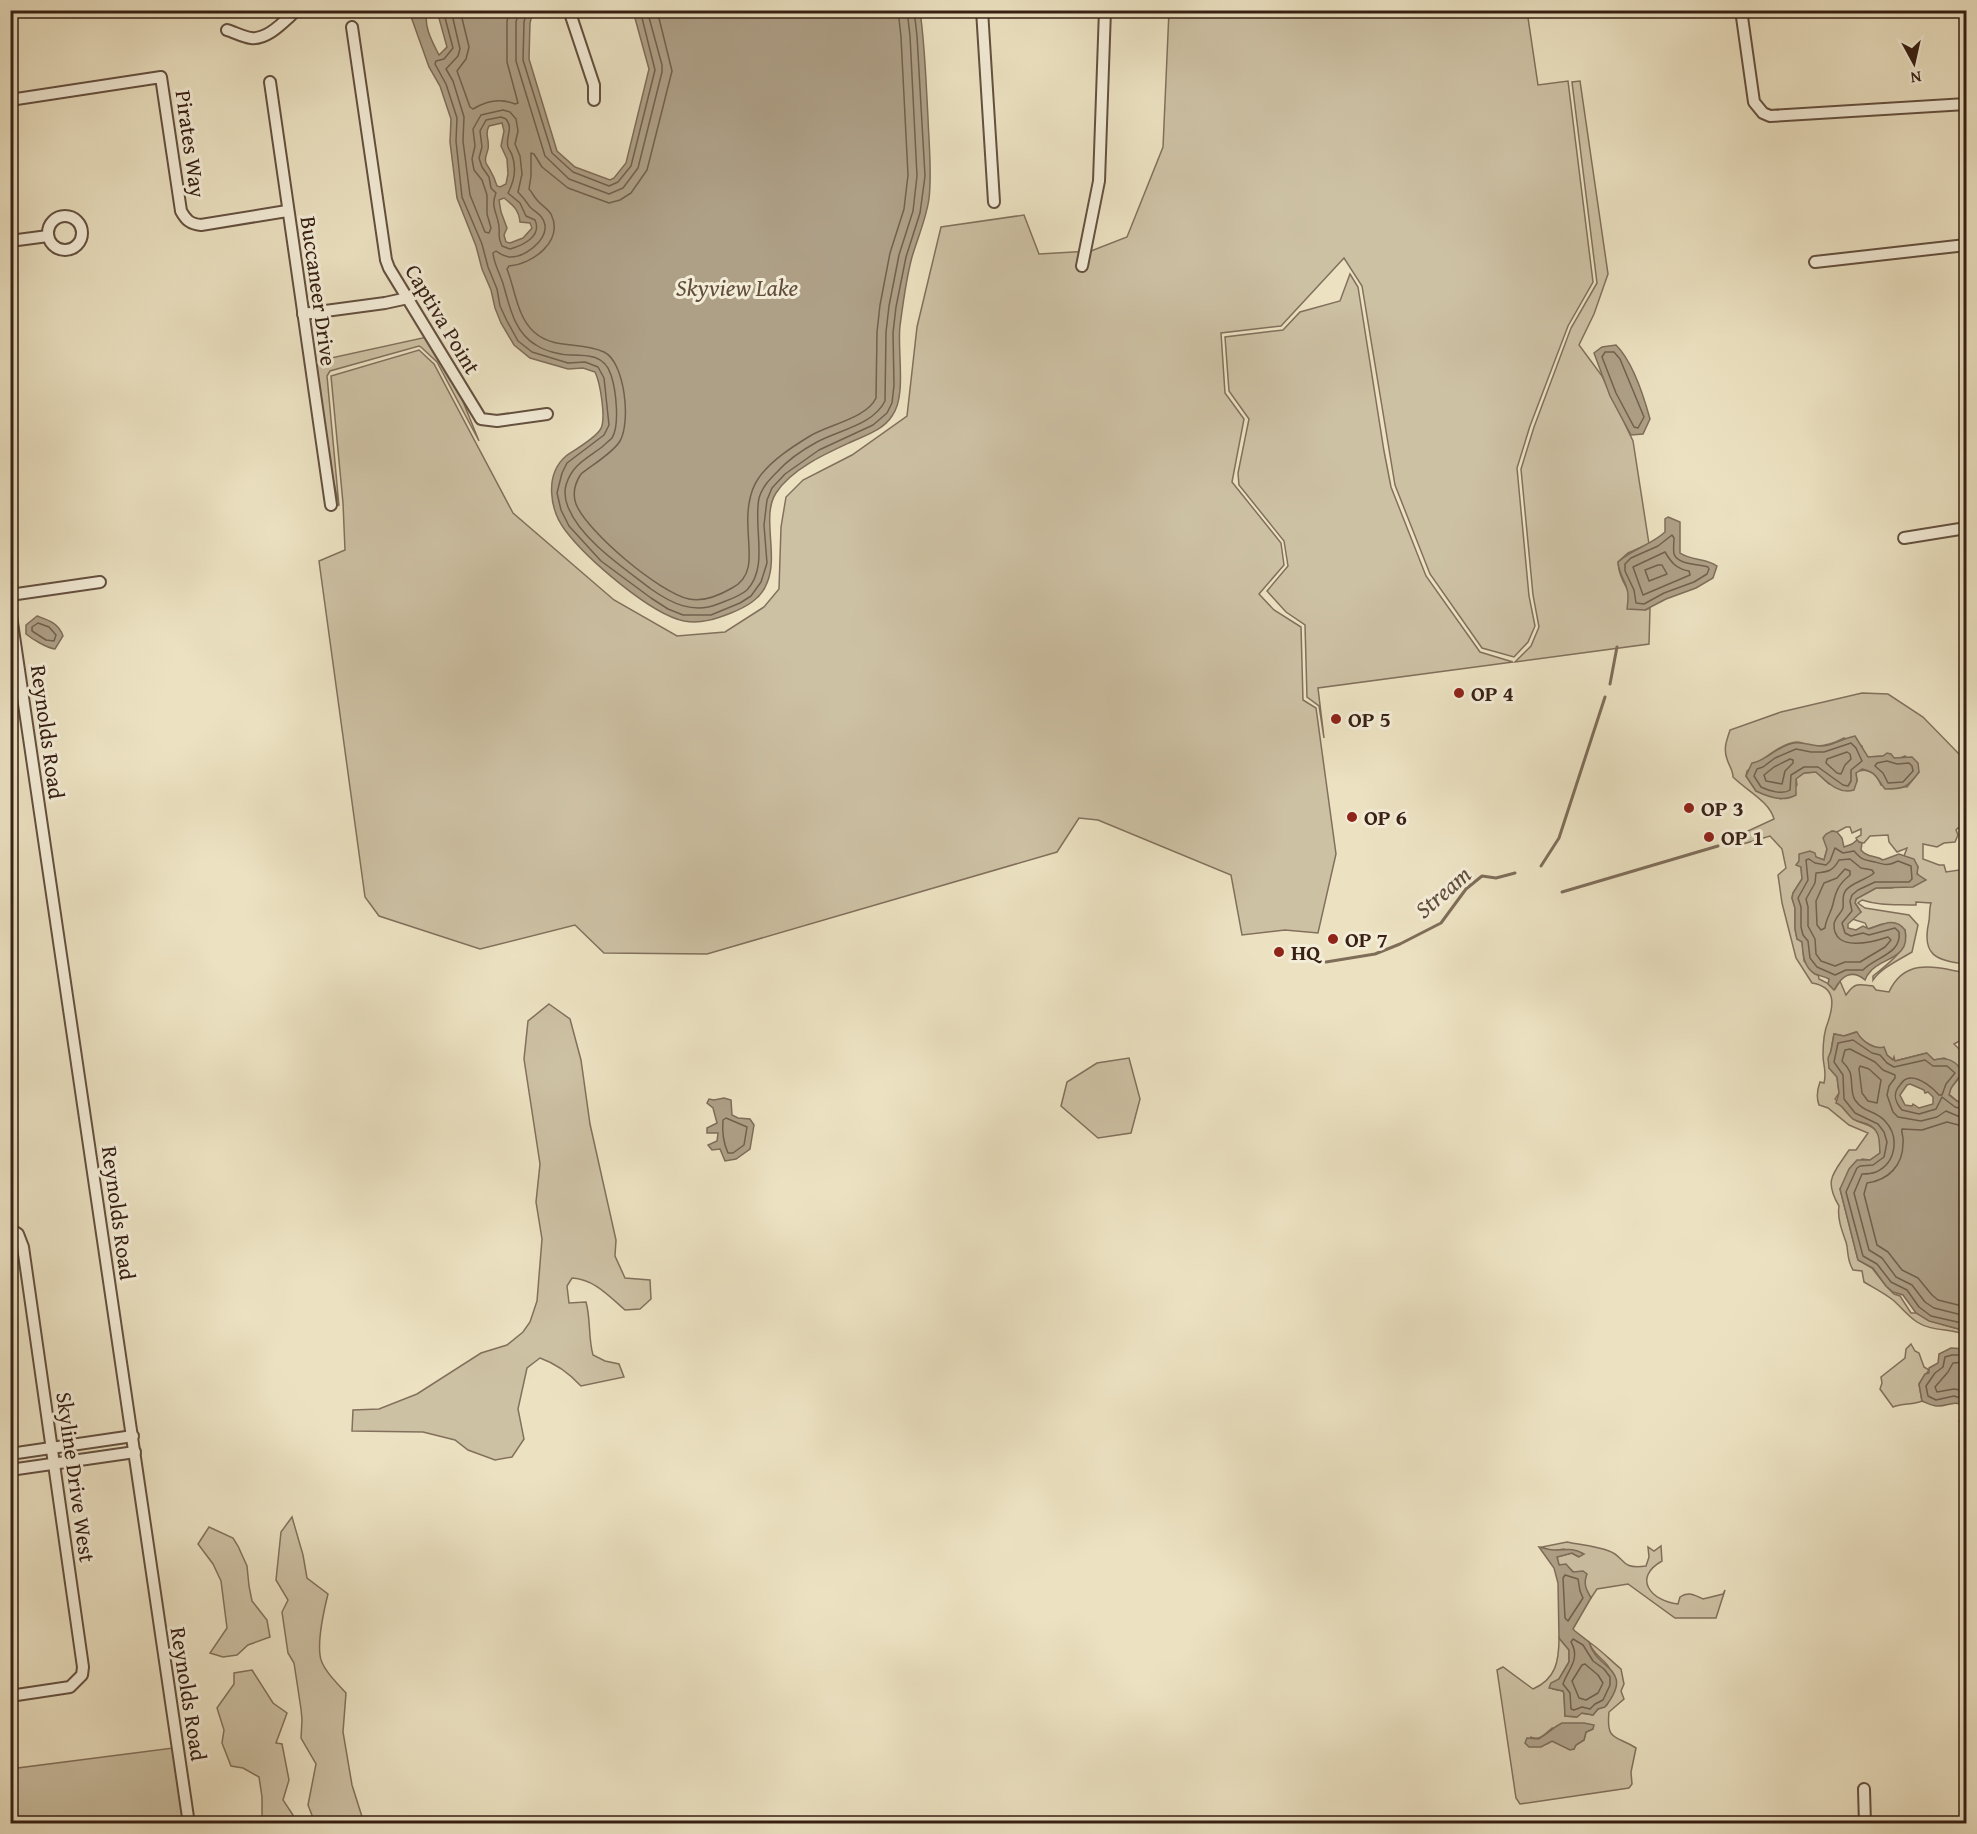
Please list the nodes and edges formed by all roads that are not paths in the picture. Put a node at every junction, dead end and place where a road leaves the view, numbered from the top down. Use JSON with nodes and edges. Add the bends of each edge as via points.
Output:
{"nodes":[{"id":1,"x":297,"y":10,"type":"edge"},
{"id":2,"x":569,"y":10,"type":"edge"},
{"id":3,"x":982,"y":10,"type":"edge"},
{"id":4,"x":1105,"y":10,"type":"edge"},
{"id":5,"x":1741,"y":10,"type":"edge"},
{"id":6,"x":352,"y":27,"type":"dead end"},
{"id":7,"x":227,"y":30,"type":"dead end"},
{"id":8,"x":270,"y":82,"type":"dead end"},
{"id":9,"x":10,"y":100,"type":"edge"},
{"id":10,"x":594,"y":100,"type":"dead end"},
{"id":11,"x":1966,"y":104,"type":"edge"},
{"id":12,"x":994,"y":202,"type":"dead end"},
{"id":13,"x":287,"y":211,"type":"junction"},
{"id":14,"x":48,"y":236,"type":"dead end"},
{"id":15,"x":10,"y":241,"type":"edge"},
{"id":16,"x":1966,"y":245,"type":"edge"},
{"id":17,"x":1815,"y":262,"type":"dead end"},
{"id":18,"x":1082,"y":266,"type":"dead end"},
{"id":19,"x":408,"y":298,"type":"junction"},
{"id":20,"x":303,"y":314,"type":"junction"},
{"id":21,"x":547,"y":414,"type":"dead end"},
{"id":22,"x":331,"y":505,"type":"dead end"},
{"id":23,"x":1966,"y":528,"type":"edge"},
{"id":24,"x":1904,"y":538,"type":"dead end"},
{"id":25,"x":100,"y":582,"type":"dead end"},
{"id":26,"x":10,"y":595,"type":"edge"},
{"id":27,"x":10,"y":609,"type":"edge"},
{"id":28,"x":10,"y":1229,"type":"edge"},
{"id":29,"x":133,"y":1436,"type":"junction"},
{"id":30,"x":52,"y":1448,"type":"junction"},
{"id":31,"x":135,"y":1452,"type":"junction"},
{"id":32,"x":10,"y":1454,"type":"edge"},
{"id":33,"x":54,"y":1463,"type":"junction"},
{"id":34,"x":10,"y":1470,"type":"edge"},
{"id":35,"x":10,"y":1696,"type":"edge"},
{"id":36,"x":1863,"y":1789,"type":"dead end"},
{"id":37,"x":189,"y":1824,"type":"edge"},
{"id":38,"x":1865,"y":1824,"type":"edge"}],
"edges":[{"from":1,"to":7,"type":"street","via":[[260,37],[250,38]]},
{"from":2,"to":10,"type":"street","via":[[593,79]]},
{"from":3,"to":12,"type":"street"},
{"from":4,"to":18,"type":"street","via":[[1099,181]]},
{"from":5,"to":11,"type":"street","via":[[1754,102],[1770,116]]},
{"from":6,"to":19,"type":"street","name":"Captiva Point","via":[[386,260]]},
{"from":8,"to":13,"type":"street","name":"Buccaneer Drive"},
{"from":9,"to":13,"type":"street","name":"Pirates Way","via":[[161,77],[185,220],[201,225]]},
{"from":13,"to":20,"type":"street","name":"Buccaneer Drive"},
{"from":14,"to":15,"type":"street"},
{"from":16,"to":17,"type":"street"},
{"from":19,"to":20,"type":"street"},
{"from":19,"to":21,"type":"street","name":"Captiva Point","via":[[481,419],[497,422]]},
{"from":20,"to":22,"type":"street","name":"Buccaneer Drive"},
{"from":23,"to":24,"type":"street"},
{"from":25,"to":26,"type":"street"},
{"from":27,"to":29,"type":"street","name":"Reynolds Road"},
{"from":28,"to":30,"type":"street","name":"Skyline Drive West","via":[[18,1234],[23,1246]]},
{"from":29,"to":30,"type":"street"},
{"from":29,"to":31,"type":"street","name":"Reynolds Road"},
{"from":30,"to":32,"type":"street"},
{"from":30,"to":33,"type":"street","name":"Skyline Drive West"},
{"from":31,"to":33,"type":"street"},
{"from":31,"to":37,"type":"street","name":"Reynolds Road"},
{"from":33,"to":34,"type":"street"},
{"from":33,"to":35,"type":"street","name":"Skyline Drive West","via":[[82,1675],[70,1687]]},
{"from":36,"to":38,"type":"street"}]}
